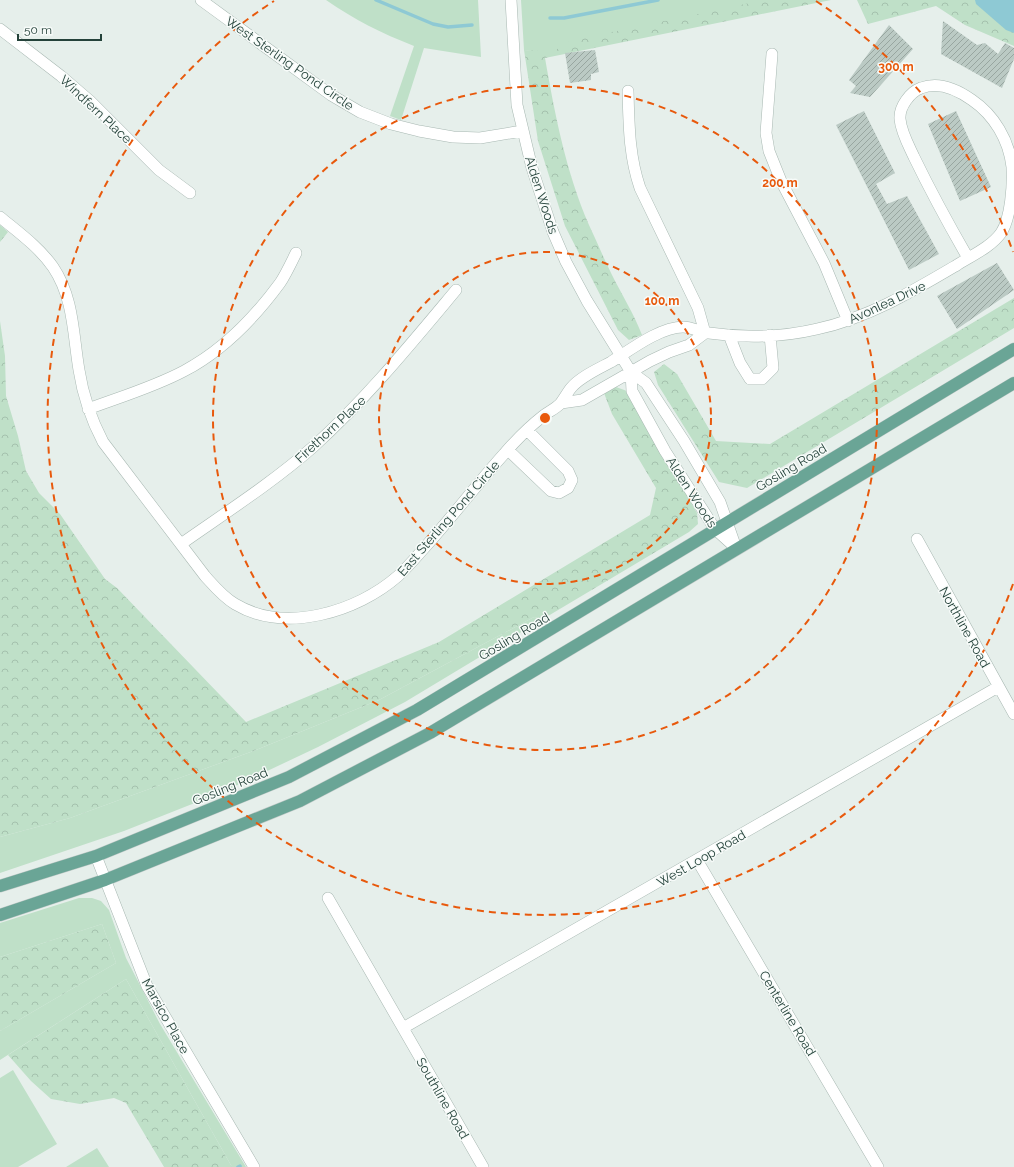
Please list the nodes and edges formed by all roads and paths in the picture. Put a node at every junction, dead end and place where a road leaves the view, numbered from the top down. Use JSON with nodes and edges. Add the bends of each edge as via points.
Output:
{"nodes":[{"id":1,"x":201,"y":0,"type":"edge"},
{"id":2,"x":511,"y":0,"type":"edge"},
{"id":3,"x":0,"y":29,"type":"edge"},
{"id":4,"x":772,"y":54,"type":"dead end"},
{"id":5,"x":628,"y":91,"type":"dead end"},
{"id":6,"x":522,"y":131,"type":"junction"},
{"id":7,"x":190,"y":193,"type":"dead end"},
{"id":8,"x":0,"y":217,"type":"edge"},
{"id":9,"x":296,"y":253,"type":"dead end"},
{"id":10,"x":968,"y":258,"type":"junction"},
{"id":11,"x":456,"y":290,"type":"dead end"},
{"id":12,"x":848,"y":321,"type":"junction"},
{"id":13,"x":705,"y":333,"type":"junction"},
{"id":14,"x":729,"y":335,"type":"junction"},
{"id":15,"x":770,"y":335,"type":"junction"},
{"id":16,"x":1014,"y":350,"type":"edge"},
{"id":17,"x":621,"y":356,"type":"junction"},
{"id":18,"x":631,"y":372,"type":"junction"},
{"id":19,"x":1014,"y":383,"type":"edge"},
{"id":20,"x":561,"y":403,"type":"junction"},
{"id":21,"x":88,"y":409,"type":"junction"},
{"id":22,"x":527,"y":430,"type":"junction"},
{"id":23,"x":508,"y":450,"type":"junction"},
{"id":24,"x":728,"y":521,"type":"junction"},
{"id":25,"x":715,"y":529,"type":"junction"},
{"id":26,"x":917,"y":539,"type":"dead end"},
{"id":27,"x":181,"y":544,"type":"junction"},
{"id":28,"x":736,"y":548,"type":"junction"},
{"id":29,"x":998,"y":687,"type":"junction"},
{"id":30,"x":1014,"y":714,"type":"edge"},
{"id":31,"x":96,"y":856,"type":"junction"},
{"id":32,"x":697,"y":860,"type":"junction"},
{"id":33,"x":105,"y":880,"type":"junction"},
{"id":34,"x":0,"y":886,"type":"edge"},
{"id":35,"x":328,"y":898,"type":"dead end"},
{"id":36,"x":0,"y":915,"type":"edge"},
{"id":37,"x":403,"y":1028,"type":"junction"},
{"id":38,"x":254,"y":1167,"type":"edge"},
{"id":39,"x":483,"y":1167,"type":"edge"},
{"id":40,"x":878,"y":1167,"type":"edge"}],
"edges":[{"from":1,"to":6,"type":"street","name":"West Sterling Pond Circle","via":[[331,95],[360,112],[404,128],[453,137],[480,138]]},
{"from":2,"to":6,"type":"street","name":"Alden Woods","via":[[514,76]]},
{"from":3,"to":7,"type":"street","name":"Windfern Place","via":[[90,101],[159,170]]},
{"from":4,"to":12,"type":"street","via":[[766,133],[769,151],[781,181],[824,263]]},
{"from":5,"to":13,"type":"street","via":[[629,138],[635,173],[698,308]]},
{"from":6,"to":17,"type":"street","name":"Alden Woods","via":[[553,232],[587,301]]},
{"from":8,"to":21,"type":"street","via":[[44,256],[61,282],[71,311],[79,370]]},
{"from":9,"to":21,"type":"street","via":[[265,302],[220,346],[185,370],[163,381]]},
{"from":10,"to":10,"type":"street","name":"Avonlea Drive","via":[[935,201],[900,122],[900,110],[911,94],[933,85],[963,94],[986,111],[1001,132],[1011,162],[1011,199],[1001,234]]},
{"from":10,"to":12,"type":"street","name":"Avonlea Drive","via":[[898,299]]},
{"from":11,"to":27,"type":"street","name":"Firethorn Place","via":[[359,404],[313,447],[277,476]]},
{"from":12,"to":15,"type":"street","name":"Avonlea Drive","via":[[802,332]]},
{"from":13,"to":14,"type":"street","name":"Avonlea Drive"},
{"from":13,"to":17,"type":"street","name":"Avonlea Drive","via":[[684,327],[663,332]]},
{"from":13,"to":18,"type":"street","via":[[689,345],[669,352]]},
{"from":14,"to":15,"type":"street","name":"Avonlea Drive"},
{"from":14,"to":15,"type":"street","via":[[740,363],[750,379],[762,379],[773,368]]},
{"from":16,"to":24,"type":"main road","name":"Gosling Road"},
{"from":17,"to":18,"type":"street","name":"Alden Woods"},
{"from":17,"to":20,"type":"street","name":"East Sterling Pond Circle","via":[[573,385]]},
{"from":18,"to":20,"type":"street","via":[[582,400]]},
{"from":18,"to":24,"type":"street","name":"Alden Woods","via":[[646,383],[684,441],[720,502]]},
{"from":18,"to":25,"type":"street","name":"Alden Woods","via":[[632,391],[665,451]]},
{"from":19,"to":28,"type":"main road"},
{"from":20,"to":22,"type":"street","name":"East Sterling Pond Circle"},
{"from":21,"to":27,"type":"street","name":"East Sterling Pond Circle","via":[[103,442]]},
{"from":22,"to":23,"type":"street","name":"East Sterling Pond Circle"},
{"from":22,"to":23,"type":"street","via":[[568,471],[572,480],[568,488],[559,493],[551,491]]},
{"from":23,"to":27,"type":"street","name":"East Sterling Pond Circle","via":[[404,570],[369,596],[332,611],[282,617],[255,613],[227,598],[205,576]]},
{"from":24,"to":25,"type":"main road","name":"Gosling Road"},
{"from":24,"to":28,"type":"street","name":"Alden Woods"},
{"from":25,"to":28,"type":"street","name":"Alden Woods"},
{"from":25,"to":31,"type":"main road","name":"Gosling Road","via":[[437,698],[364,738],[289,777]]},
{"from":26,"to":29,"type":"street","name":"Northline Road"},
{"from":28,"to":33,"type":"main road","via":[[430,733],[300,801]]},
{"from":29,"to":30,"type":"street","name":"Northline Road"},
{"from":29,"to":32,"type":"street","name":"West Loop Road"},
{"from":31,"to":33,"type":"street","name":"Marsico Place"},
{"from":31,"to":34,"type":"main road","name":"Gosling Road"},
{"from":32,"to":37,"type":"street","name":"West Loop Road"},
{"from":32,"to":40,"type":"street","name":"Centerline Road"},
{"from":33,"to":36,"type":"main road"},
{"from":33,"to":38,"type":"street","name":"Marsico Place","via":[[147,986]]},
{"from":35,"to":37,"type":"street","name":"Southline Road"},
{"from":37,"to":39,"type":"street","name":"Southline Road"}]}
